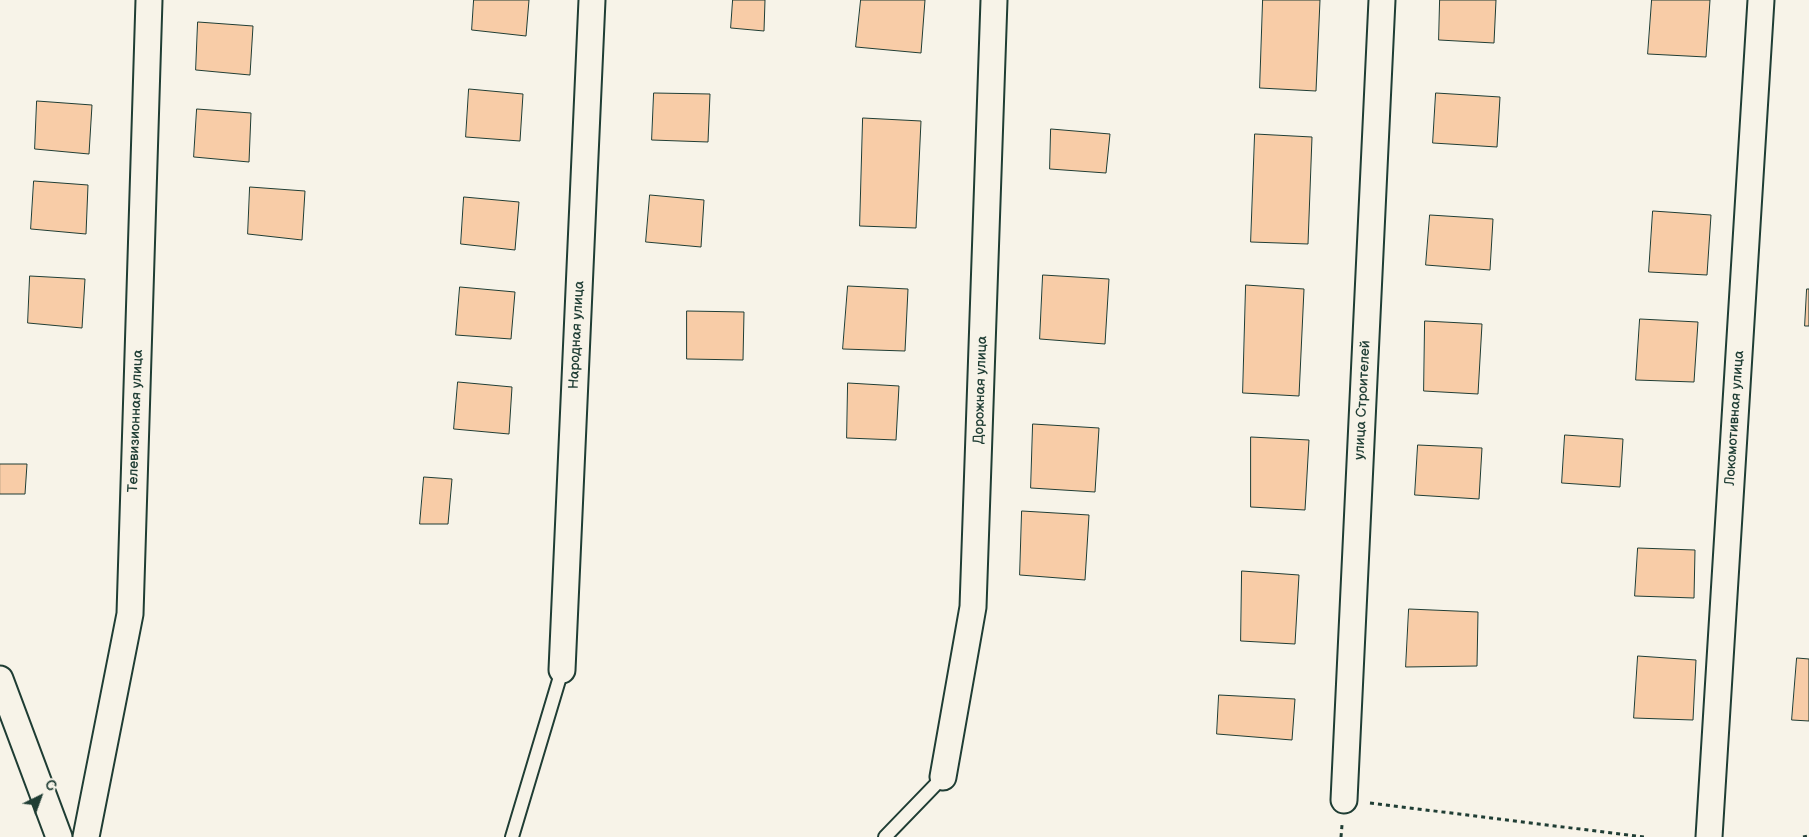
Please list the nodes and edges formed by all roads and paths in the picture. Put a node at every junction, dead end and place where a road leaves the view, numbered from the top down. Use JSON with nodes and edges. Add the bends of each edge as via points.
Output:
{"nodes":[{"id":1,"x":149,"y":0,"type":"edge"},
{"id":2,"x":592,"y":0,"type":"edge"},
{"id":3,"x":994,"y":0,"type":"edge"},
{"id":4,"x":1382,"y":0,"type":"edge"},
{"id":5,"x":1762,"y":0,"type":"edge"},
{"id":6,"x":562,"y":670,"type":"joint"},
{"id":7,"x":0,"y":679,"type":"edge"},
{"id":8,"x":942,"y":777,"type":"joint"},
{"id":9,"x":1344,"y":800,"type":"junction"},
{"id":10,"x":1809,"y":836,"type":"edge"},
{"id":11,"x":59,"y":837,"type":"edge"},
{"id":12,"x":86,"y":837,"type":"edge"},
{"id":13,"x":512,"y":837,"type":"edge"},
{"id":14,"x":885,"y":837,"type":"edge"},
{"id":15,"x":1341,"y":837,"type":"edge"},
{"id":16,"x":1644,"y":837,"type":"edge"},
{"id":17,"x":1709,"y":837,"type":"edge"},
{"id":18,"x":1803,"y":837,"type":"edge"}],
"edges":[{"from":1,"to":12,"type":"street","name":"Телевизионная улица","via":[[130,614]]},
{"from":2,"to":6,"type":"street","name":"Народная улица"},
{"from":3,"to":8,"type":"street","name":"Дорожная улица","via":[[973,607]]},
{"from":4,"to":9,"type":"street","name":"улица Строителей"},
{"from":5,"to":17,"type":"street","name":"Локомотивная улица"},
{"from":6,"to":13,"type":"lane"},
{"from":7,"to":11,"type":"street"},
{"from":8,"to":14,"type":"lane"},
{"from":9,"to":15,"type":"path"},
{"from":9,"to":16,"type":"path"},
{"from":10,"to":18,"type":"path"}]}
